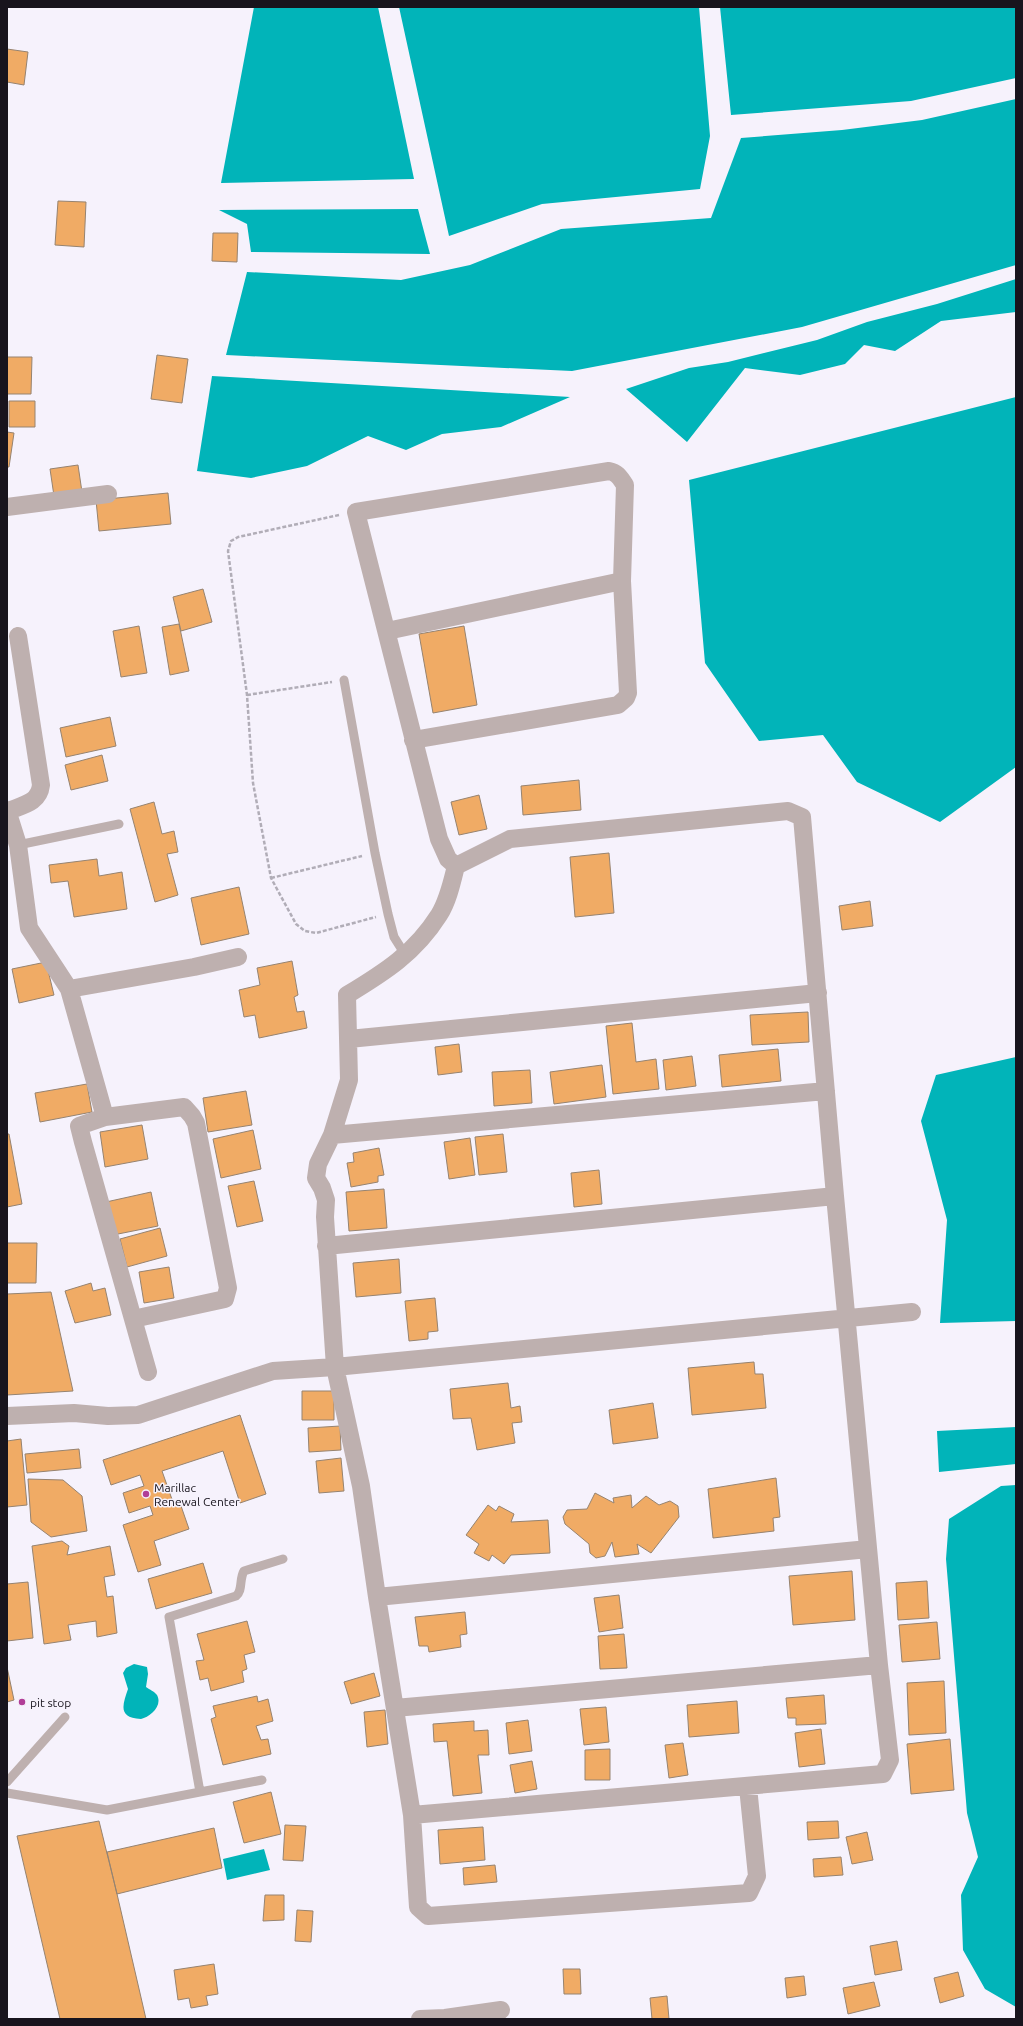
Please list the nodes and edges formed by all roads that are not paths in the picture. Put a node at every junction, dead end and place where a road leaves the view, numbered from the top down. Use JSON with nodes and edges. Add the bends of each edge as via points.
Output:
{"nodes":[{"id":1,"x":108,"y":494,"type":"dead end"},
{"id":2,"x":7,"y":507,"type":"edge"},
{"id":3,"x":622,"y":581,"type":"junction"},
{"id":4,"x":387,"y":631,"type":"junction"},
{"id":5,"x":18,"y":636,"type":"dead end"},
{"id":6,"x":344,"y":680,"type":"road end"},
{"id":7,"x":413,"y":740,"type":"junction"},
{"id":8,"x":8,"y":811,"type":"edge"},
{"id":9,"x":119,"y":824,"type":"dead end"},
{"id":10,"x":18,"y":845,"type":"junction"},
{"id":11,"x":456,"y":866,"type":"junction"},
{"id":12,"x":406,"y":956,"type":"junction"},
{"id":13,"x":238,"y":957,"type":"dead end"},
{"id":14,"x":69,"y":989,"type":"junction"},
{"id":15,"x":818,"y":993,"type":"junction"},
{"id":16,"x":349,"y":1039,"type":"junction"},
{"id":17,"x":826,"y":1091,"type":"junction"},
{"id":18,"x":105,"y":1117,"type":"junction"},
{"id":19,"x":332,"y":1135,"type":"junction"},
{"id":20,"x":835,"y":1196,"type":"junction"},
{"id":21,"x":326,"y":1246,"type":"junction"},
{"id":22,"x":912,"y":1312,"type":"dead end"},
{"id":23,"x":847,"y":1318,"type":"junction"},
{"id":24,"x":133,"y":1319,"type":"junction"},
{"id":25,"x":335,"y":1367,"type":"junction"},
{"id":26,"x":148,"y":1372,"type":"dead end"},
{"id":27,"x":7,"y":1416,"type":"edge"},
{"id":28,"x":868,"y":1549,"type":"junction"},
{"id":29,"x":283,"y":1559,"type":"dead end"},
{"id":30,"x":376,"y":1597,"type":"junction"},
{"id":31,"x":879,"y":1665,"type":"junction"},
{"id":32,"x":395,"y":1708,"type":"junction"},
{"id":33,"x":66,"y":1718,"type":"dead end"},
{"id":34,"x":262,"y":1780,"type":"dead end"},
{"id":35,"x":7,"y":1782,"type":"edge"},
{"id":36,"x":748,"y":1787,"type":"junction"},
{"id":37,"x":200,"y":1792,"type":"junction"},
{"id":38,"x":7,"y":1793,"type":"edge"},
{"id":39,"x":412,"y":1815,"type":"junction"},
{"id":40,"x":501,"y":2010,"type":"dead end"},
{"id":41,"x":420,"y":2019,"type":"edge"},
{"id":42,"x":445,"y":2019,"type":"edge"}],
"edges":[{"from":1,"to":2,"type":"street"},
{"from":3,"to":4,"type":"street"},
{"from":3,"to":4,"type":"street","via":[[624,485],[619,476],[609,471],[356,512]]},
{"from":3,"to":7,"type":"street","via":[[628,693],[623,702],[618,705]]},
{"from":4,"to":7,"type":"street"},
{"from":5,"to":8,"type":"street","via":[[42,785],[34,801]]},
{"from":6,"to":12,"type":"lane","via":[[388,914],[394,937]]},
{"from":7,"to":11,"type":"street","via":[[439,840],[448,859]]},
{"from":8,"to":10,"type":"street"},
{"from":9,"to":10,"type":"lane"},
{"from":10,"to":14,"type":"street","via":[[30,928]]},
{"from":11,"to":12,"type":"street","via":[[440,915]]},
{"from":11,"to":15,"type":"street","via":[[510,839],[788,811],[796,813],[802,817]]},
{"from":12,"to":16,"type":"street","via":[[383,974],[347,994]]},
{"from":13,"to":14,"type":"street"},
{"from":14,"to":18,"type":"street"},
{"from":15,"to":16,"type":"street"},
{"from":15,"to":17,"type":"street"},
{"from":16,"to":19,"type":"street","via":[[349,1080]]},
{"from":17,"to":19,"type":"street"},
{"from":17,"to":20,"type":"street"},
{"from":18,"to":24,"type":"street","via":[[79,1126]]},
{"from":18,"to":24,"type":"street","via":[[184,1107],[192,1116],[196,1124],[228,1288],[225,1299]]},
{"from":19,"to":21,"type":"street","via":[[318,1164],[316,1178],[326,1200]]},
{"from":20,"to":21,"type":"street"},
{"from":20,"to":23,"type":"street"},
{"from":21,"to":25,"type":"street"},
{"from":22,"to":23,"type":"street"},
{"from":23,"to":25,"type":"street"},
{"from":23,"to":28,"type":"street"},
{"from":24,"to":26,"type":"street"},
{"from":25,"to":27,"type":"street","via":[[273,1371],[138,1415],[74,1413]]},
{"from":25,"to":30,"type":"street","via":[[361,1486]]},
{"from":28,"to":30,"type":"street"},
{"from":28,"to":31,"type":"street"},
{"from":29,"to":37,"type":"lane","via":[[244,1571],[240,1578],[240,1592],[236,1596],[169,1616]]},
{"from":30,"to":32,"type":"street"},
{"from":31,"to":32,"type":"street"},
{"from":31,"to":36,"type":"street","via":[[890,1760],[883,1774]]},
{"from":32,"to":39,"type":"street"},
{"from":33,"to":35,"type":"lane"},
{"from":34,"to":37,"type":"lane"},
{"from":36,"to":39,"type":"street"},
{"from":36,"to":39,"type":"street","via":[[757,1876],[749,1893],[428,1916],[418,1907]]},
{"from":37,"to":38,"type":"lane","via":[[107,1810]]},
{"from":40,"to":42,"type":"street"},
{"from":41,"to":42,"type":"street"}]}
